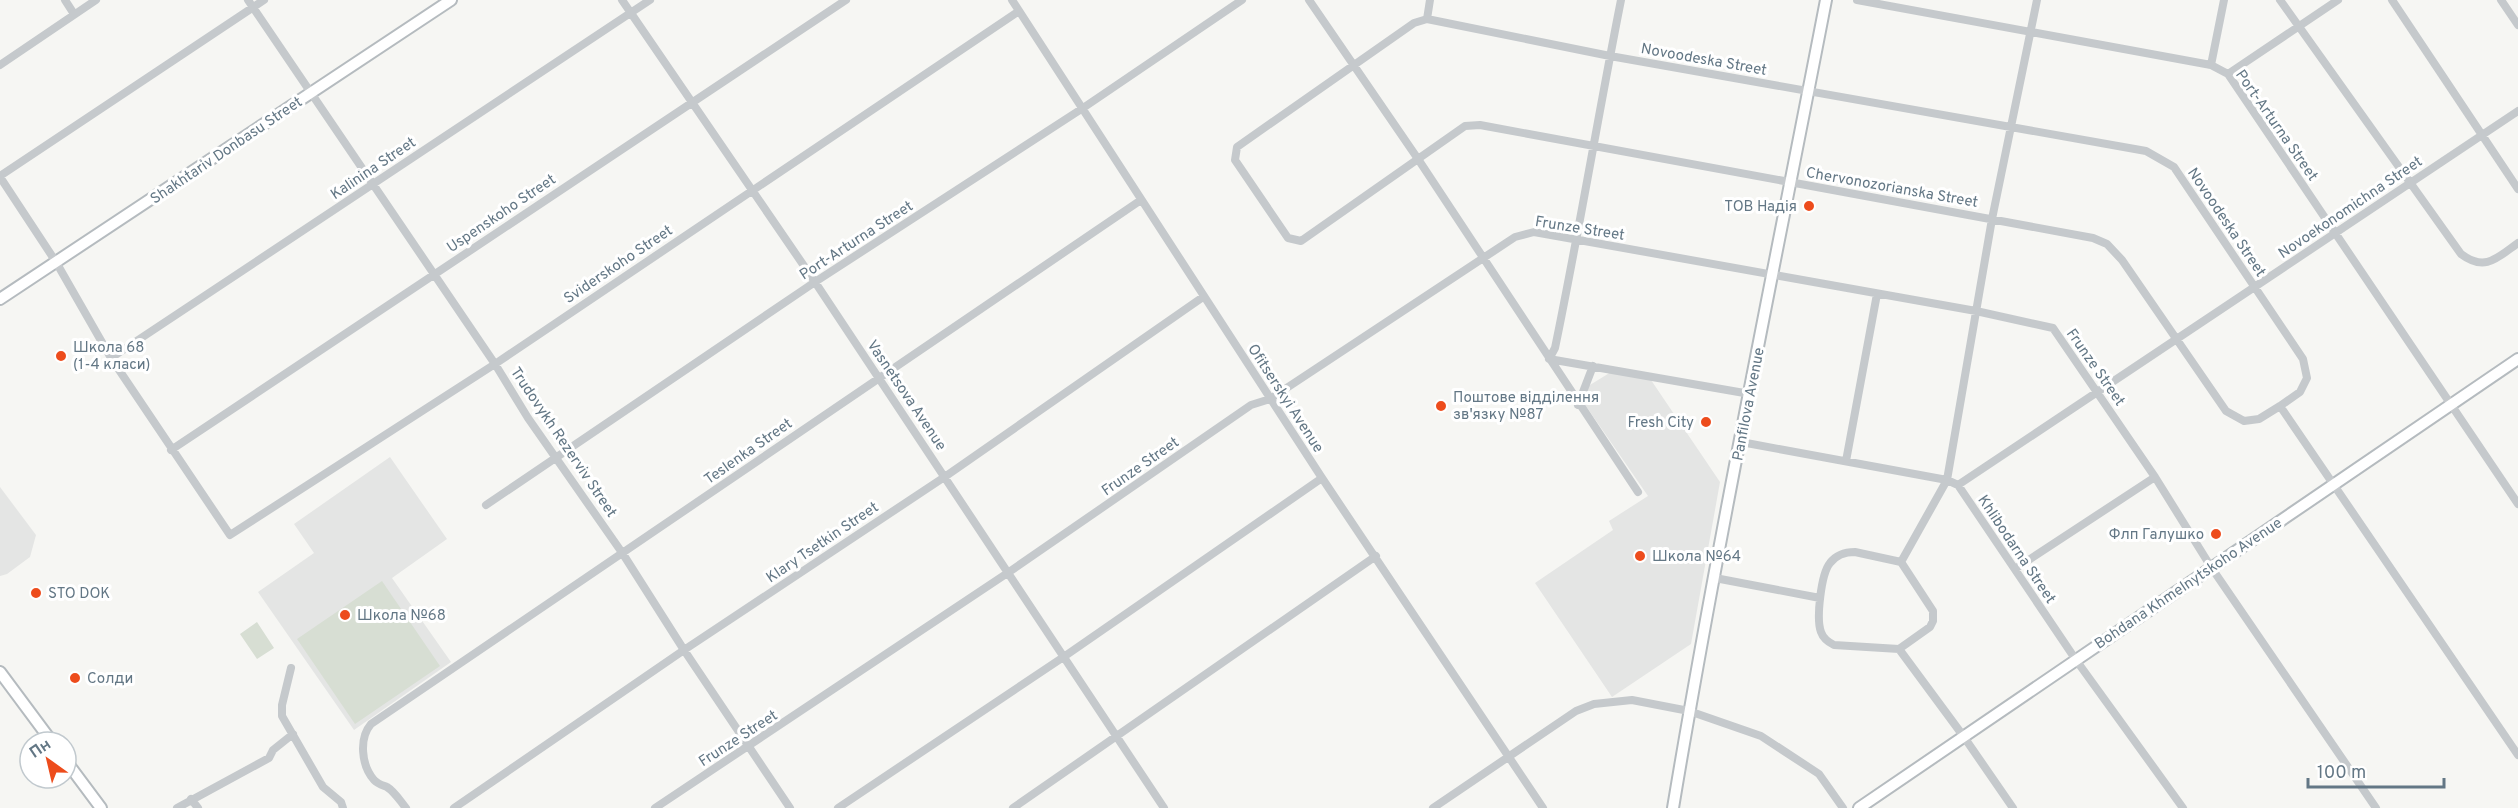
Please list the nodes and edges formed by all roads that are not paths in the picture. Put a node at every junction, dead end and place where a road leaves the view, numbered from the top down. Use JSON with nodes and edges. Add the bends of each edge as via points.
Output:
{"nodes":[{"id":1,"x":65,"y":0,"type":"edge"},
{"id":2,"x":96,"y":0,"type":"edge"},
{"id":3,"x":264,"y":0,"type":"edge"},
{"id":4,"x":451,"y":0,"type":"edge"},
{"id":5,"x":622,"y":0,"type":"edge"},
{"id":6,"x":650,"y":0,"type":"edge"},
{"id":7,"x":846,"y":0,"type":"edge"},
{"id":8,"x":1011,"y":0,"type":"edge"},
{"id":9,"x":1242,"y":0,"type":"edge"},
{"id":10,"x":1309,"y":0,"type":"edge"},
{"id":11,"x":1430,"y":0,"type":"edge"},
{"id":12,"x":1621,"y":0,"type":"edge"},
{"id":13,"x":1826,"y":0,"type":"edge"},
{"id":14,"x":1857,"y":0,"type":"edge"},
{"id":15,"x":2037,"y":0,"type":"edge"},
{"id":16,"x":2224,"y":0,"type":"edge"},
{"id":17,"x":2280,"y":0,"type":"edge"},
{"id":18,"x":2338,"y":0,"type":"edge"},
{"id":19,"x":2392,"y":0,"type":"edge"},
{"id":20,"x":2501,"y":0,"type":"edge"},
{"id":21,"x":250,"y":4,"type":"edge"},
{"id":22,"x":1019,"y":11,"type":"junction"},
{"id":23,"x":631,"y":13,"type":"junction"},
{"id":24,"x":74,"y":14,"type":"junction"},
{"id":25,"x":1427,"y":19,"type":"junction"},
{"id":26,"x":2518,"y":25,"type":"edge"},
{"id":27,"x":2300,"y":26,"type":"junction"},
{"id":28,"x":2031,"y":34,"type":"junction"},
{"id":29,"x":1610,"y":56,"type":"junction"},
{"id":30,"x":0,"y":65,"type":"edge"},
{"id":31,"x":2211,"y":65,"type":"junction"},
{"id":32,"x":1354,"y":66,"type":"junction"},
{"id":33,"x":2228,"y":74,"type":"junction"},
{"id":34,"x":1808,"y":90,"type":"junction"},
{"id":35,"x":311,"y":94,"type":"junction"},
{"id":36,"x":692,"y":102,"type":"junction"},
{"id":37,"x":1083,"y":108,"type":"junction"},
{"id":38,"x":2518,"y":111,"type":"edge"},
{"id":39,"x":2011,"y":127,"type":"junction"},
{"id":40,"x":2481,"y":135,"type":"junction"},
{"id":41,"x":1593,"y":144,"type":"junction"},
{"id":42,"x":1418,"y":159,"type":"junction"},
{"id":43,"x":0,"y":176,"type":"edge"},
{"id":44,"x":1789,"y":181,"type":"junction"},
{"id":45,"x":2410,"y":183,"type":"junction"},
{"id":46,"x":372,"y":185,"type":"junction"},
{"id":47,"x":752,"y":189,"type":"junction"},
{"id":48,"x":2518,"y":189,"type":"edge"},
{"id":49,"x":1141,"y":200,"type":"junction"},
{"id":50,"x":1992,"y":219,"type":"junction"},
{"id":51,"x":2335,"y":233,"type":"junction"},
{"id":52,"x":1577,"y":240,"type":"junction"},
{"id":53,"x":2518,"y":245,"type":"edge"},
{"id":54,"x":1483,"y":257,"type":"junction"},
{"id":55,"x":56,"y":262,"type":"junction"},
{"id":56,"x":433,"y":274,"type":"junction"},
{"id":57,"x":1773,"y":276,"type":"junction"},
{"id":58,"x":815,"y":282,"type":"junction"},
{"id":59,"x":2255,"y":287,"type":"junction"},
{"id":60,"x":1877,"y":294,"type":"junction"},
{"id":61,"x":1203,"y":297,"type":"junction"},
{"id":62,"x":0,"y":299,"type":"edge"},
{"id":63,"x":1976,"y":311,"type":"junction"},
{"id":64,"x":2177,"y":339,"type":"junction"},
{"id":65,"x":111,"y":358,"type":"junction"},
{"id":66,"x":1548,"y":359,"type":"junction"},
{"id":67,"x":2518,"y":359,"type":"edge"},
{"id":68,"x":495,"y":364,"type":"junction"},
{"id":69,"x":1593,"y":366,"type":"junction"},
{"id":70,"x":878,"y":378,"type":"junction"},
{"id":71,"x":2097,"y":392,"type":"junction"},
{"id":72,"x":1750,"y":394,"type":"junction"},
{"id":73,"x":1270,"y":399,"type":"junction"},
{"id":74,"x":1578,"y":405,"type":"junction"},
{"id":75,"x":2450,"y":405,"type":"junction"},
{"id":76,"x":2280,"y":406,"type":"junction"},
{"id":77,"x":1741,"y":442,"type":"junction"},
{"id":78,"x":171,"y":450,"type":"junction"},
{"id":79,"x":558,"y":458,"type":"junction"},
{"id":80,"x":1846,"y":461,"type":"junction"},
{"id":81,"x":946,"y":476,"type":"junction"},
{"id":82,"x":2155,"y":477,"type":"junction"},
{"id":83,"x":1322,"y":478,"type":"junction"},
{"id":84,"x":1947,"y":480,"type":"junction"},
{"id":85,"x":1958,"y":485,"type":"junction"},
{"id":86,"x":2332,"y":485,"type":"junction"},
{"id":87,"x":1638,"y":492,"type":"dead end"},
{"id":88,"x":2518,"y":504,"type":"edge"},
{"id":89,"x":486,"y":506,"type":"dead end"},
{"id":90,"x":623,"y":554,"type":"junction"},
{"id":91,"x":1376,"y":556,"type":"junction"},
{"id":92,"x":1901,"y":562,"type":"junction"},
{"id":93,"x":2211,"y":567,"type":"junction"},
{"id":94,"x":2015,"y":569,"type":"junction"},
{"id":95,"x":1009,"y":572,"type":"junction"},
{"id":96,"x":1715,"y":578,"type":"junction"},
{"id":97,"x":1820,"y":598,"type":"junction"},
{"id":98,"x":1899,"y":649,"type":"junction"},
{"id":99,"x":684,"y":650,"type":"junction"},
{"id":100,"x":1065,"y":656,"type":"junction"},
{"id":101,"x":2076,"y":660,"type":"junction"},
{"id":102,"x":291,"y":668,"type":"dead end"},
{"id":103,"x":0,"y":672,"type":"edge"},
{"id":104,"x":1689,"y":711,"type":"junction"},
{"id":105,"x":43,"y":730,"type":"edge"},
{"id":106,"x":293,"y":734,"type":"junction"},
{"id":107,"x":1117,"y":737,"type":"junction"},
{"id":108,"x":1964,"y":737,"type":"junction"},
{"id":109,"x":749,"y":747,"type":"junction"},
{"id":110,"x":2518,"y":756,"type":"edge"},
{"id":111,"x":1508,"y":757,"type":"junction"},
{"id":112,"x":78,"y":777,"type":"edge"},
{"id":113,"x":191,"y":799,"type":"junction"},
{"id":114,"x":101,"y":808,"type":"edge"},
{"id":115,"x":177,"y":808,"type":"edge"},
{"id":116,"x":198,"y":808,"type":"edge"},
{"id":117,"x":343,"y":808,"type":"edge"},
{"id":118,"x":406,"y":808,"type":"edge"},
{"id":119,"x":454,"y":808,"type":"edge"},
{"id":120,"x":655,"y":808,"type":"edge"},
{"id":121,"x":790,"y":808,"type":"edge"},
{"id":122,"x":838,"y":808,"type":"edge"},
{"id":123,"x":1013,"y":808,"type":"edge"},
{"id":124,"x":1164,"y":808,"type":"edge"},
{"id":125,"x":1433,"y":808,"type":"edge"},
{"id":126,"x":1543,"y":808,"type":"edge"},
{"id":127,"x":1673,"y":808,"type":"edge"},
{"id":128,"x":1843,"y":808,"type":"edge"},
{"id":129,"x":1859,"y":808,"type":"edge"},
{"id":130,"x":2013,"y":808,"type":"edge"},
{"id":131,"x":2183,"y":808,"type":"edge"},
{"id":132,"x":2376,"y":808,"type":"edge"}],
"edges":[{"from":1,"to":24,"type":"street"},
{"from":2,"to":24,"type":"street"},
{"from":3,"to":21,"type":"street"},
{"from":4,"to":35,"type":"main road","name":"Shakhtariv Donbasu Street"},
{"from":5,"to":23,"type":"street","name":"Vasnetsova Avenue"},
{"from":6,"to":23,"type":"street","name":"Kalinina Street"},
{"from":7,"to":36,"type":"street","name":"Uspenskoho Street"},
{"from":8,"to":22,"type":"street","name":"Ofitserskyi Avenue"},
{"from":9,"to":37,"type":"street","name":"Port-Arturna Street"},
{"from":10,"to":32,"type":"street"},
{"from":11,"to":25,"type":"street"},
{"from":12,"to":29,"type":"street"},
{"from":13,"to":34,"type":"main road","name":"Panfilova Avenue"},
{"from":14,"to":28,"type":"street","name":"Port-Arturna Street"},
{"from":15,"to":28,"type":"street"},
{"from":16,"to":31,"type":"street"},
{"from":17,"to":27,"type":"street"},
{"from":18,"to":27,"type":"street"},
{"from":19,"to":40,"type":"street"},
{"from":20,"to":26,"type":"street"},
{"from":21,"to":35,"type":"street","name":"Trudovykh Rezerviv Street"},
{"from":21,"to":43,"type":"street"},
{"from":22,"to":37,"type":"street","name":"Ofitserskyi Avenue"},
{"from":22,"to":47,"type":"street","name":"Sviderskoho Street"},
{"from":23,"to":36,"type":"street","name":"Vasnetsova Avenue"},
{"from":23,"to":46,"type":"street","name":"Kalinina Street"},
{"from":24,"to":30,"type":"street"},
{"from":25,"to":29,"type":"street","name":"Novoodeska Street"},
{"from":25,"to":32,"type":"street","via":[[1414,23]]},
{"from":27,"to":33,"type":"street"},
{"from":27,"to":45,"type":"street"},
{"from":28,"to":31,"type":"street","name":"Port-Arturna Street"},
{"from":28,"to":39,"type":"street"},
{"from":29,"to":34,"type":"street","name":"Novoodeska Street"},
{"from":29,"to":41,"type":"street"},
{"from":31,"to":33,"type":"street","name":"Port-Arturna Street"},
{"from":32,"to":42,"type":"street"},
{"from":32,"to":42,"type":"street","via":[[1237,147],[1235,160],[1282,230],[1288,238],[1301,241]]},
{"from":33,"to":51,"type":"street","name":"Port-Arturna Street"},
{"from":34,"to":39,"type":"street","name":"Novoodeska Street"},
{"from":34,"to":44,"type":"main road","name":"Panfilova Avenue"},
{"from":35,"to":46,"type":"street","name":"Trudovykh Rezerviv Street"},
{"from":35,"to":55,"type":"main road","name":"Shakhtariv Donbasu Street"},
{"from":36,"to":47,"type":"street","name":"Vasnetsova Avenue"},
{"from":36,"to":56,"type":"street","name":"Uspenskoho Street"},
{"from":37,"to":49,"type":"street","name":"Ofitserskyi Avenue"},
{"from":37,"to":58,"type":"street","name":"Port-Arturna Street"},
{"from":38,"to":40,"type":"street","name":"Novoekonomichna Street"},
{"from":39,"to":50,"type":"street"},
{"from":39,"to":59,"type":"street","name":"Novoodeska Street","via":[[2145,151],[2163,159],[2174,167]]},
{"from":40,"to":45,"type":"street","name":"Novoekonomichna Street"},
{"from":40,"to":48,"type":"street"},
{"from":41,"to":42,"type":"street","name":"Chervonozorianska Street","via":[[1480,125],[1465,126]]},
{"from":41,"to":44,"type":"street","name":"Chervonozorianska Street"},
{"from":41,"to":52,"type":"street"},
{"from":42,"to":54,"type":"street"},
{"from":43,"to":55,"type":"street"},
{"from":44,"to":50,"type":"street","name":"Chervonozorianska Street"},
{"from":44,"to":57,"type":"main road","name":"Panfilova Avenue"},
{"from":45,"to":51,"type":"street","name":"Novoekonomichna Street"},
{"from":45,"to":53,"type":"street","via":[[2461,254],[2472,262],[2493,260]]},
{"from":46,"to":56,"type":"street","name":"Trudovykh Rezerviv Street"},
{"from":46,"to":65,"type":"street","name":"Kalinina Street"},
{"from":47,"to":58,"type":"street","name":"Vasnetsova Avenue"},
{"from":47,"to":68,"type":"street","name":"Sviderskoho Street"},
{"from":49,"to":61,"type":"street","name":"Ofitserskyi Avenue"},
{"from":49,"to":70,"type":"street","name":"Teslenka Street"},
{"from":50,"to":63,"type":"street"},
{"from":50,"to":64,"type":"street","name":"Chervonozorianska Street","via":[[2107,244]]},
{"from":51,"to":59,"type":"street","name":"Novoekonomichna Street"},
{"from":51,"to":75,"type":"street","name":"Port-Arturna Street"},
{"from":52,"to":54,"type":"street","name":"Frunze Street","via":[[1527,232]]},
{"from":52,"to":57,"type":"street","name":"Frunze Street"},
{"from":52,"to":66,"type":"street","via":[[1555,348]]},
{"from":54,"to":66,"type":"street"},
{"from":54,"to":73,"type":"street","name":"Frunze Street"},
{"from":55,"to":62,"type":"main road","name":"Shakhtariv Donbasu Street"},
{"from":55,"to":65,"type":"street"},
{"from":56,"to":68,"type":"street","name":"Trudovykh Rezerviv Street"},
{"from":56,"to":78,"type":"street","name":"Uspenskoho Street"},
{"from":57,"to":60,"type":"street","name":"Frunze Street"},
{"from":57,"to":72,"type":"main road","name":"Panfilova Avenue"},
{"from":58,"to":70,"type":"street","name":"Vasnetsova Avenue"},
{"from":58,"to":79,"type":"street","name":"Port-Arturna Street"},
{"from":59,"to":64,"type":"street","name":"Novoekonomichna Street"},
{"from":59,"to":76,"type":"street","name":"Novoodeska Street","via":[[2303,359],[2307,378],[2300,392]]},
{"from":60,"to":63,"type":"street","name":"Frunze Street"},
{"from":60,"to":80,"type":"street"},
{"from":61,"to":73,"type":"street","name":"Ofitserskyi Avenue"},
{"from":61,"to":81,"type":"street","name":"Klary Tsetkin Street"},
{"from":63,"to":71,"type":"street","name":"Frunze Street","via":[[2053,328]]},
{"from":63,"to":84,"type":"street"},
{"from":64,"to":71,"type":"street","name":"Novoekonomichna Street"},
{"from":64,"to":76,"type":"street","name":"Chervonozorianska Street","via":[[2226,411],[2244,421],[2259,419]]},
{"from":65,"to":78,"type":"street"},
{"from":66,"to":69,"type":"street"},
{"from":66,"to":74,"type":"street"},
{"from":67,"to":75,"type":"main road","name":"Bohdana Khmelnytskoho Avenue"},
{"from":68,"to":78,"type":"street","name":"Sviderskoho Street","via":[[230,535]]},
{"from":68,"to":79,"type":"street","name":"Trudovykh Rezerviv Street"},
{"from":69,"to":72,"type":"street"},
{"from":69,"to":74,"type":"street"},
{"from":70,"to":81,"type":"street","name":"Vasnetsova Avenue"},
{"from":70,"to":90,"type":"street","name":"Teslenka Street"},
{"from":71,"to":82,"type":"street","name":"Frunze Street"},
{"from":71,"to":85,"type":"street","name":"Novoekonomichna Street"},
{"from":72,"to":77,"type":"main road","name":"Panfilova Avenue"},
{"from":73,"to":83,"type":"street","name":"Ofitserskyi Avenue"},
{"from":73,"to":95,"type":"street","name":"Frunze Street","via":[[1251,405]]},
{"from":74,"to":87,"type":"street"},
{"from":75,"to":86,"type":"main road","name":"Bohdana Khmelnytskoho Avenue"},
{"from":75,"to":88,"type":"street","name":"Port-Arturna Street"},
{"from":76,"to":86,"type":"street"},
{"from":77,"to":80,"type":"street"},
{"from":77,"to":96,"type":"main road","name":"Panfilova Avenue"},
{"from":79,"to":89,"type":"street","name":"Port-Arturna Street"},
{"from":79,"to":90,"type":"street","name":"Trudovykh Rezerviv Street"},
{"from":80,"to":84,"type":"street"},
{"from":81,"to":95,"type":"street","name":"Vasnetsova Avenue"},
{"from":81,"to":99,"type":"street","name":"Klary Tsetkin Street"},
{"from":82,"to":93,"type":"street","name":"Frunze Street"},
{"from":82,"to":94,"type":"street"},
{"from":83,"to":91,"type":"street","name":"Ofitserskyi Avenue"},
{"from":83,"to":100,"type":"street"},
{"from":84,"to":85,"type":"street"},
{"from":84,"to":92,"type":"street"},
{"from":85,"to":94,"type":"street","name":"Khlibodarna Street"},
{"from":86,"to":93,"type":"main road","name":"Bohdana Khmelnytskoho Avenue"},
{"from":86,"to":110,"type":"street"},
{"from":90,"to":99,"type":"street","name":"Trudovykh Rezerviv Street"},
{"from":90,"to":118,"type":"street","name":"Teslenka Street","via":[[371,724],[364,733],[363,745],[371,776]]},
{"from":91,"to":107,"type":"street"},
{"from":91,"to":111,"type":"street","name":"Ofitserskyi Avenue"},
{"from":92,"to":97,"type":"street","via":[[1842,553],[1828,566]]},
{"from":92,"to":98,"type":"street","via":[[1934,615],[1930,627]]},
{"from":93,"to":101,"type":"main road","name":"Bohdana Khmelnytskoho Avenue"},
{"from":93,"to":132,"type":"street","name":"Frunze Street"},
{"from":94,"to":101,"type":"street","name":"Khlibodarna Street"},
{"from":95,"to":100,"type":"street","name":"Vasnetsova Avenue"},
{"from":95,"to":109,"type":"street","name":"Frunze Street"},
{"from":96,"to":97,"type":"street"},
{"from":96,"to":104,"type":"main road","name":"Panfilova Avenue"},
{"from":97,"to":98,"type":"street","via":[[1820,628],[1829,642]]},
{"from":98,"to":108,"type":"street"},
{"from":99,"to":109,"type":"street","name":"Trudovykh Rezerviv Street"},
{"from":99,"to":119,"type":"street","name":"Klary Tsetkin Street"},
{"from":100,"to":107,"type":"street","name":"Vasnetsova Avenue"},
{"from":100,"to":122,"type":"street"},
{"from":101,"to":108,"type":"main road","name":"Bohdana Khmelnytskoho Avenue"},
{"from":101,"to":131,"type":"street","name":"Khlibodarna Street"},
{"from":102,"to":106,"type":"street","via":[[282,716]]},
{"from":103,"to":105,"type":"main road"},
{"from":104,"to":111,"type":"street","via":[[1632,700],[1594,704],[1576,711]]},
{"from":104,"to":127,"type":"main road","name":"Panfilova Avenue"},
{"from":104,"to":128,"type":"street","via":[[1761,736],[1819,774]]},
{"from":106,"to":113,"type":"street","via":[[269,758]]},
{"from":106,"to":117,"type":"street","via":[[323,787]]},
{"from":107,"to":123,"type":"street"},
{"from":107,"to":124,"type":"street","name":"Vasnetsova Avenue"},
{"from":108,"to":129,"type":"main road","name":"Bohdana Khmelnytskoho Avenue"},
{"from":108,"to":130,"type":"street"},
{"from":109,"to":120,"type":"street","name":"Frunze Street"},
{"from":109,"to":121,"type":"street","name":"Trudovykh Rezerviv Street"},
{"from":111,"to":125,"type":"street"},
{"from":111,"to":126,"type":"street","name":"Ofitserskyi Avenue"},
{"from":112,"to":114,"type":"main road"},
{"from":113,"to":115,"type":"street"},
{"from":113,"to":116,"type":"street"}]}
